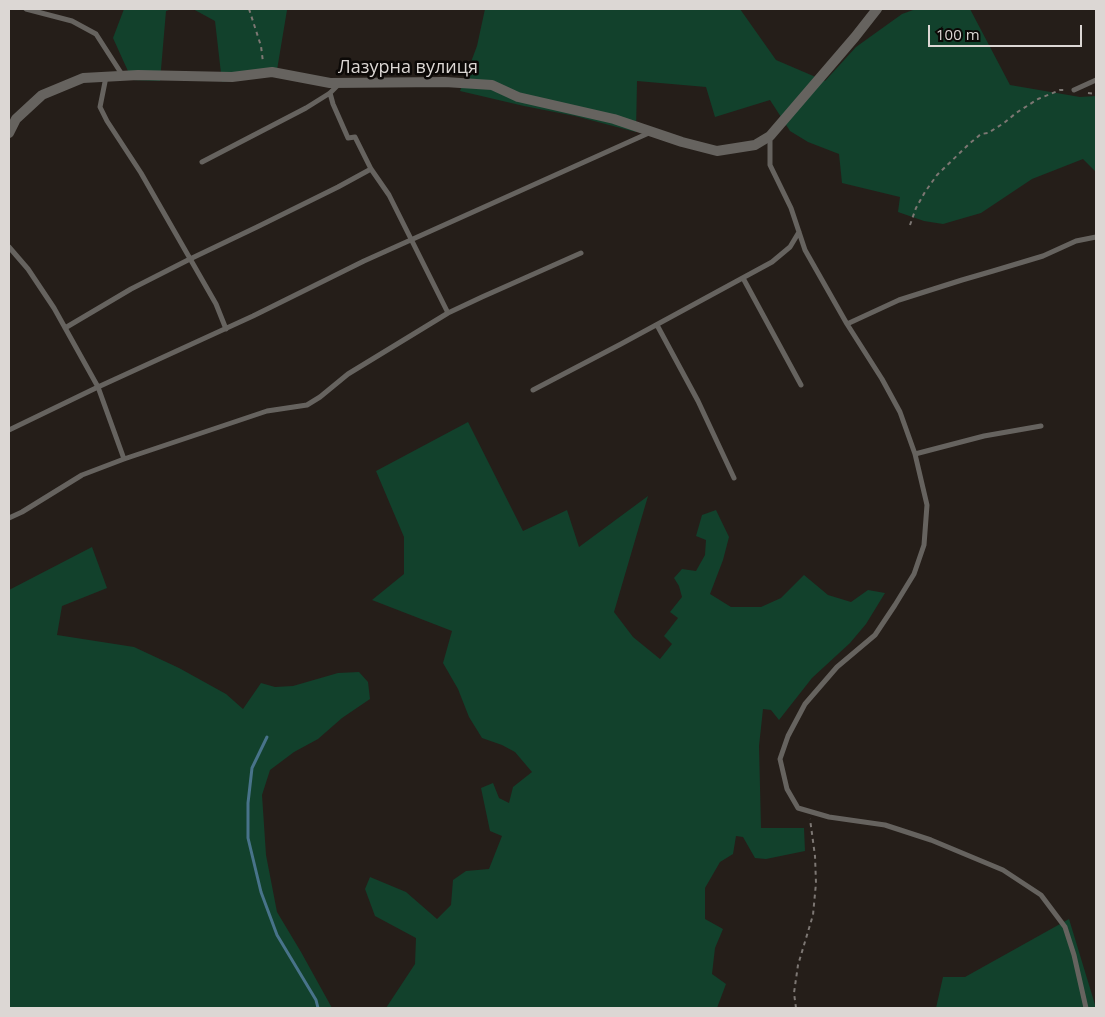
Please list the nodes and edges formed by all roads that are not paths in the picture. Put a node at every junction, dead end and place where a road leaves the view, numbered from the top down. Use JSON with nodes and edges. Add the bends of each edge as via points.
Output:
{"nodes":[{"id":1,"x":26,"y":9,"type":"edge"},
{"id":2,"x":877,"y":9,"type":"edge"},
{"id":3,"x":123,"y":76,"type":"junction"},
{"id":4,"x":106,"y":77,"type":"junction"},
{"id":5,"x":1096,"y":80,"type":"edge"},
{"id":6,"x":340,"y":83,"type":"junction"},
{"id":7,"x":1074,"y":90,"type":"road end"},
{"id":8,"x":330,"y":94,"type":"junction"},
{"id":9,"x":652,"y":132,"type":"junction"},
{"id":10,"x":9,"y":133,"type":"edge"},
{"id":11,"x":770,"y":136,"type":"junction"},
{"id":12,"x":202,"y":162,"type":"dead end"},
{"id":13,"x":371,"y":169,"type":"junction"},
{"id":14,"x":799,"y":232,"type":"junction"},
{"id":15,"x":1096,"y":237,"type":"edge"},
{"id":16,"x":411,"y":240,"type":"junction"},
{"id":17,"x":9,"y":247,"type":"edge"},
{"id":18,"x":581,"y":252,"type":"dead end"},
{"id":19,"x":190,"y":259,"type":"junction"},
{"id":20,"x":743,"y":278,"type":"junction"},
{"id":21,"x":448,"y":313,"type":"junction"},
{"id":22,"x":847,"y":324,"type":"junction"},
{"id":23,"x":657,"y":325,"type":"junction"},
{"id":24,"x":65,"y":328,"type":"junction"},
{"id":25,"x":226,"y":328,"type":"junction"},
{"id":26,"x":801,"y":385,"type":"dead end"},
{"id":27,"x":98,"y":387,"type":"junction"},
{"id":28,"x":534,"y":390,"type":"dead end"},
{"id":29,"x":1041,"y":426,"type":"dead end"},
{"id":30,"x":9,"y":430,"type":"edge"},
{"id":31,"x":915,"y":454,"type":"junction"},
{"id":32,"x":124,"y":459,"type":"junction"},
{"id":33,"x":734,"y":478,"type":"dead end"},
{"id":34,"x":9,"y":518,"type":"edge"},
{"id":35,"x":1086,"y":1008,"type":"edge"}],
"edges":[{"from":1,"to":3,"type":"lane","via":[[72,21],[96,34]]},
{"from":2,"to":11,"type":"street","name":"Лазурна вулиця"},
{"from":3,"to":4,"type":"street","name":"Лазурна вулиця"},
{"from":3,"to":6,"type":"street","name":"Лазурна вулиця","via":[[232,77],[272,72],[330,84]]},
{"from":4,"to":10,"type":"street","name":"Лазурна вулиця","via":[[82,78],[42,95],[16,119]]},
{"from":4,"to":19,"type":"lane","via":[[100,107],[106,121],[141,173]]},
{"from":5,"to":7,"type":"lane"},
{"from":6,"to":8,"type":"lane"},
{"from":6,"to":9,"type":"street","name":"Лазурна вулиця","via":[[492,85],[518,97],[614,119]]},
{"from":8,"to":12,"type":"lane"},
{"from":8,"to":13,"type":"lane","via":[[348,138],[355,137]]},
{"from":9,"to":11,"type":"street","name":"Лазурна вулиця","via":[[718,151],[755,144]]},
{"from":9,"to":16,"type":"lane"},
{"from":11,"to":14,"type":"lane","via":[[770,165]]},
{"from":13,"to":16,"type":"lane","via":[[389,195]]},
{"from":13,"to":19,"type":"lane"},
{"from":14,"to":20,"type":"lane","via":[[790,247],[772,262]]},
{"from":14,"to":22,"type":"lane"},
{"from":15,"to":22,"type":"lane","via":[[899,300]]},
{"from":16,"to":21,"type":"lane"},
{"from":16,"to":25,"type":"lane"},
{"from":17,"to":24,"type":"lane","via":[[28,269]]},
{"from":18,"to":21,"type":"lane"},
{"from":19,"to":24,"type":"lane"},
{"from":19,"to":25,"type":"lane"},
{"from":20,"to":23,"type":"lane"},
{"from":20,"to":26,"type":"lane"},
{"from":21,"to":32,"type":"lane","via":[[348,374],[307,405],[267,412]]},
{"from":22,"to":31,"type":"lane","via":[[900,412]]},
{"from":23,"to":28,"type":"lane"},
{"from":23,"to":33,"type":"lane"},
{"from":24,"to":27,"type":"lane"},
{"from":25,"to":27,"type":"lane"},
{"from":27,"to":30,"type":"lane"},
{"from":27,"to":32,"type":"lane"},
{"from":29,"to":31,"type":"lane","via":[[984,436]]},
{"from":31,"to":35,"type":"lane","via":[[927,505],[924,545],[914,574],[875,635],[837,667],[805,704],[780,759],[788,788],[798,808],[885,824],[931,840],[1002,870],[1041,895],[1065,927]]},
{"from":32,"to":34,"type":"lane","via":[[82,476]]}]}
